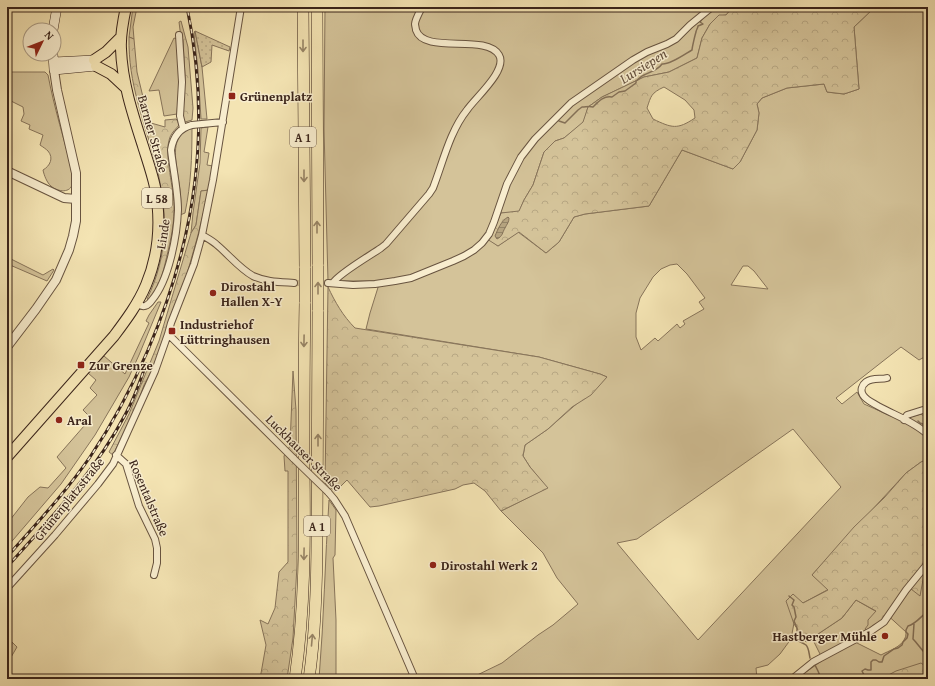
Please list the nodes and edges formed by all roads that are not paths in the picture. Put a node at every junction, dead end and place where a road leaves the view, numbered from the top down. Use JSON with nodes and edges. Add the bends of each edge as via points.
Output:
{"nodes":[{"id":1,"x":57,"y":7,"type":"edge"},
{"id":2,"x":126,"y":7,"type":"edge"},
{"id":3,"x":241,"y":7,"type":"edge"},
{"id":4,"x":303,"y":7,"type":"edge"},
{"id":5,"x":317,"y":7,"type":"edge"},
{"id":6,"x":422,"y":7,"type":"edge"},
{"id":7,"x":712,"y":7,"type":"edge"},
{"id":8,"x":54,"y":22,"type":"edge"},
{"id":9,"x":179,"y":35,"type":"dead end"},
{"id":10,"x":121,"y":37,"type":"junction"},
{"id":11,"x":122,"y":60,"type":"junction"},
{"id":12,"x":54,"y":62,"type":"edge"},
{"id":13,"x":95,"y":63,"type":"junction"},
{"id":14,"x":126,"y":88,"type":"junction"},
{"id":15,"x":222,"y":122,"type":"junction"},
{"id":16,"x":183,"y":128,"type":"junction"},
{"id":17,"x":7,"y":171,"type":"edge"},
{"id":18,"x":76,"y":199,"type":"junction"},
{"id":19,"x":202,"y":234,"type":"junction"},
{"id":20,"x":294,"y":283,"type":"tunnel mouth"},
{"id":21,"x":137,"y":304,"type":"junction"},
{"id":22,"x":168,"y":334,"type":"junction"},
{"id":23,"x":7,"y":347,"type":"edge"},
{"id":24,"x":887,"y":378,"type":"dead end"},
{"id":25,"x":923,"y":410,"type":"dead end"},
{"id":26,"x":904,"y":420,"type":"junction"},
{"id":27,"x":928,"y":435,"type":"edge"},
{"id":28,"x":116,"y":455,"type":"junction"},
{"id":29,"x":7,"y":457,"type":"edge"},
{"id":30,"x":928,"y":563,"type":"edge"},
{"id":31,"x":154,"y":575,"type":"dead end"},
{"id":32,"x":7,"y":588,"type":"edge"},
{"id":33,"x":295,"y":679,"type":"edge"},
{"id":34,"x":308,"y":679,"type":"edge"},
{"id":35,"x":415,"y":679,"type":"edge"},
{"id":36,"x":792,"y":679,"type":"edge"}],
"edges":[{"from":1,"to":8,"type":"main road"},
{"from":2,"to":10,"type":"main road","name":"Barmer Straße","number":"L 58"},
{"from":3,"to":15,"type":"street"},
{"from":4,"to":33,"type":"highway","number":"A 1","one_way":true,"bridge":true,"via":[[303,576]]},
{"from":34,"to":5,"type":"highway","number":"A 1","one_way":true,"bridge":true,"via":[[317,576]]},
{"from":6,"to":7,"type":"street","via":[[415,24],[419,36],[433,42],[491,48],[500,56],[500,68],[456,125],[429,194],[386,244],[330,283],[353,285],[411,278],[464,256],[478,247],[494,222],[511,175],[535,139],[573,102],[633,60],[676,39]]},
{"from":9,"to":16,"type":"street","via":[[182,82],[180,116]]},
{"from":10,"to":11,"type":"main road","name":"Barmer Straße","number":"L 58"},
{"from":10,"to":13,"type":"main road"},
{"from":11,"to":13,"type":"main road"},
{"from":11,"to":14,"type":"main road","name":"Barmer Straße","number":"L 58"},
{"from":12,"to":13,"type":"main road"},
{"from":12,"to":18,"type":"street","via":[[58,96],[76,173]]},
{"from":13,"to":14,"type":"main road"},
{"from":14,"to":21,"type":"main road","name":"Barmer Straße","number":"L 58","via":[[155,186],[159,226],[154,263]]},
{"from":15,"to":16,"type":"street","bridge":true},
{"from":15,"to":19,"type":"street"},
{"from":16,"to":21,"type":"street","name":"Linde","via":[[175,137],[172,150],[178,209],[167,271],[161,287],[150,303],[144,306]]},
{"from":17,"to":18,"type":"street","via":[[64,198]]},
{"from":18,"to":23,"type":"street","via":[[73,236],[56,280]]},
{"from":19,"to":20,"type":"street","via":[[252,275],[273,282]]},
{"from":19,"to":22,"type":"street","name":"Grünenplatzstraße","via":[[194,264]]},
{"from":21,"to":29,"type":"main road","name":"Barmer Straße","number":"L 58","via":[[114,336]]},
{"from":22,"to":28,"type":"street","name":"Grünenplatzstraße","via":[[155,371]]},
{"from":22,"to":35,"type":"street","name":"Luckhauser Straße","bridge":true,"via":[[334,499],[345,516]]},
{"from":24,"to":26,"type":"street","via":[[868,381],[863,386],[862,393],[869,401]]},
{"from":25,"to":26,"type":"street","via":[[907,415]]},
{"from":26,"to":27,"type":"street"},
{"from":28,"to":31,"type":"street","name":"Rosentalstraße","via":[[126,464],[146,523],[155,539],[157,563]]},
{"from":28,"to":32,"type":"street","name":"Grünenplatzstraße","via":[[113,464],[98,484]]},
{"from":30,"to":36,"type":"street","via":[[881,625],[813,662]]}]}
